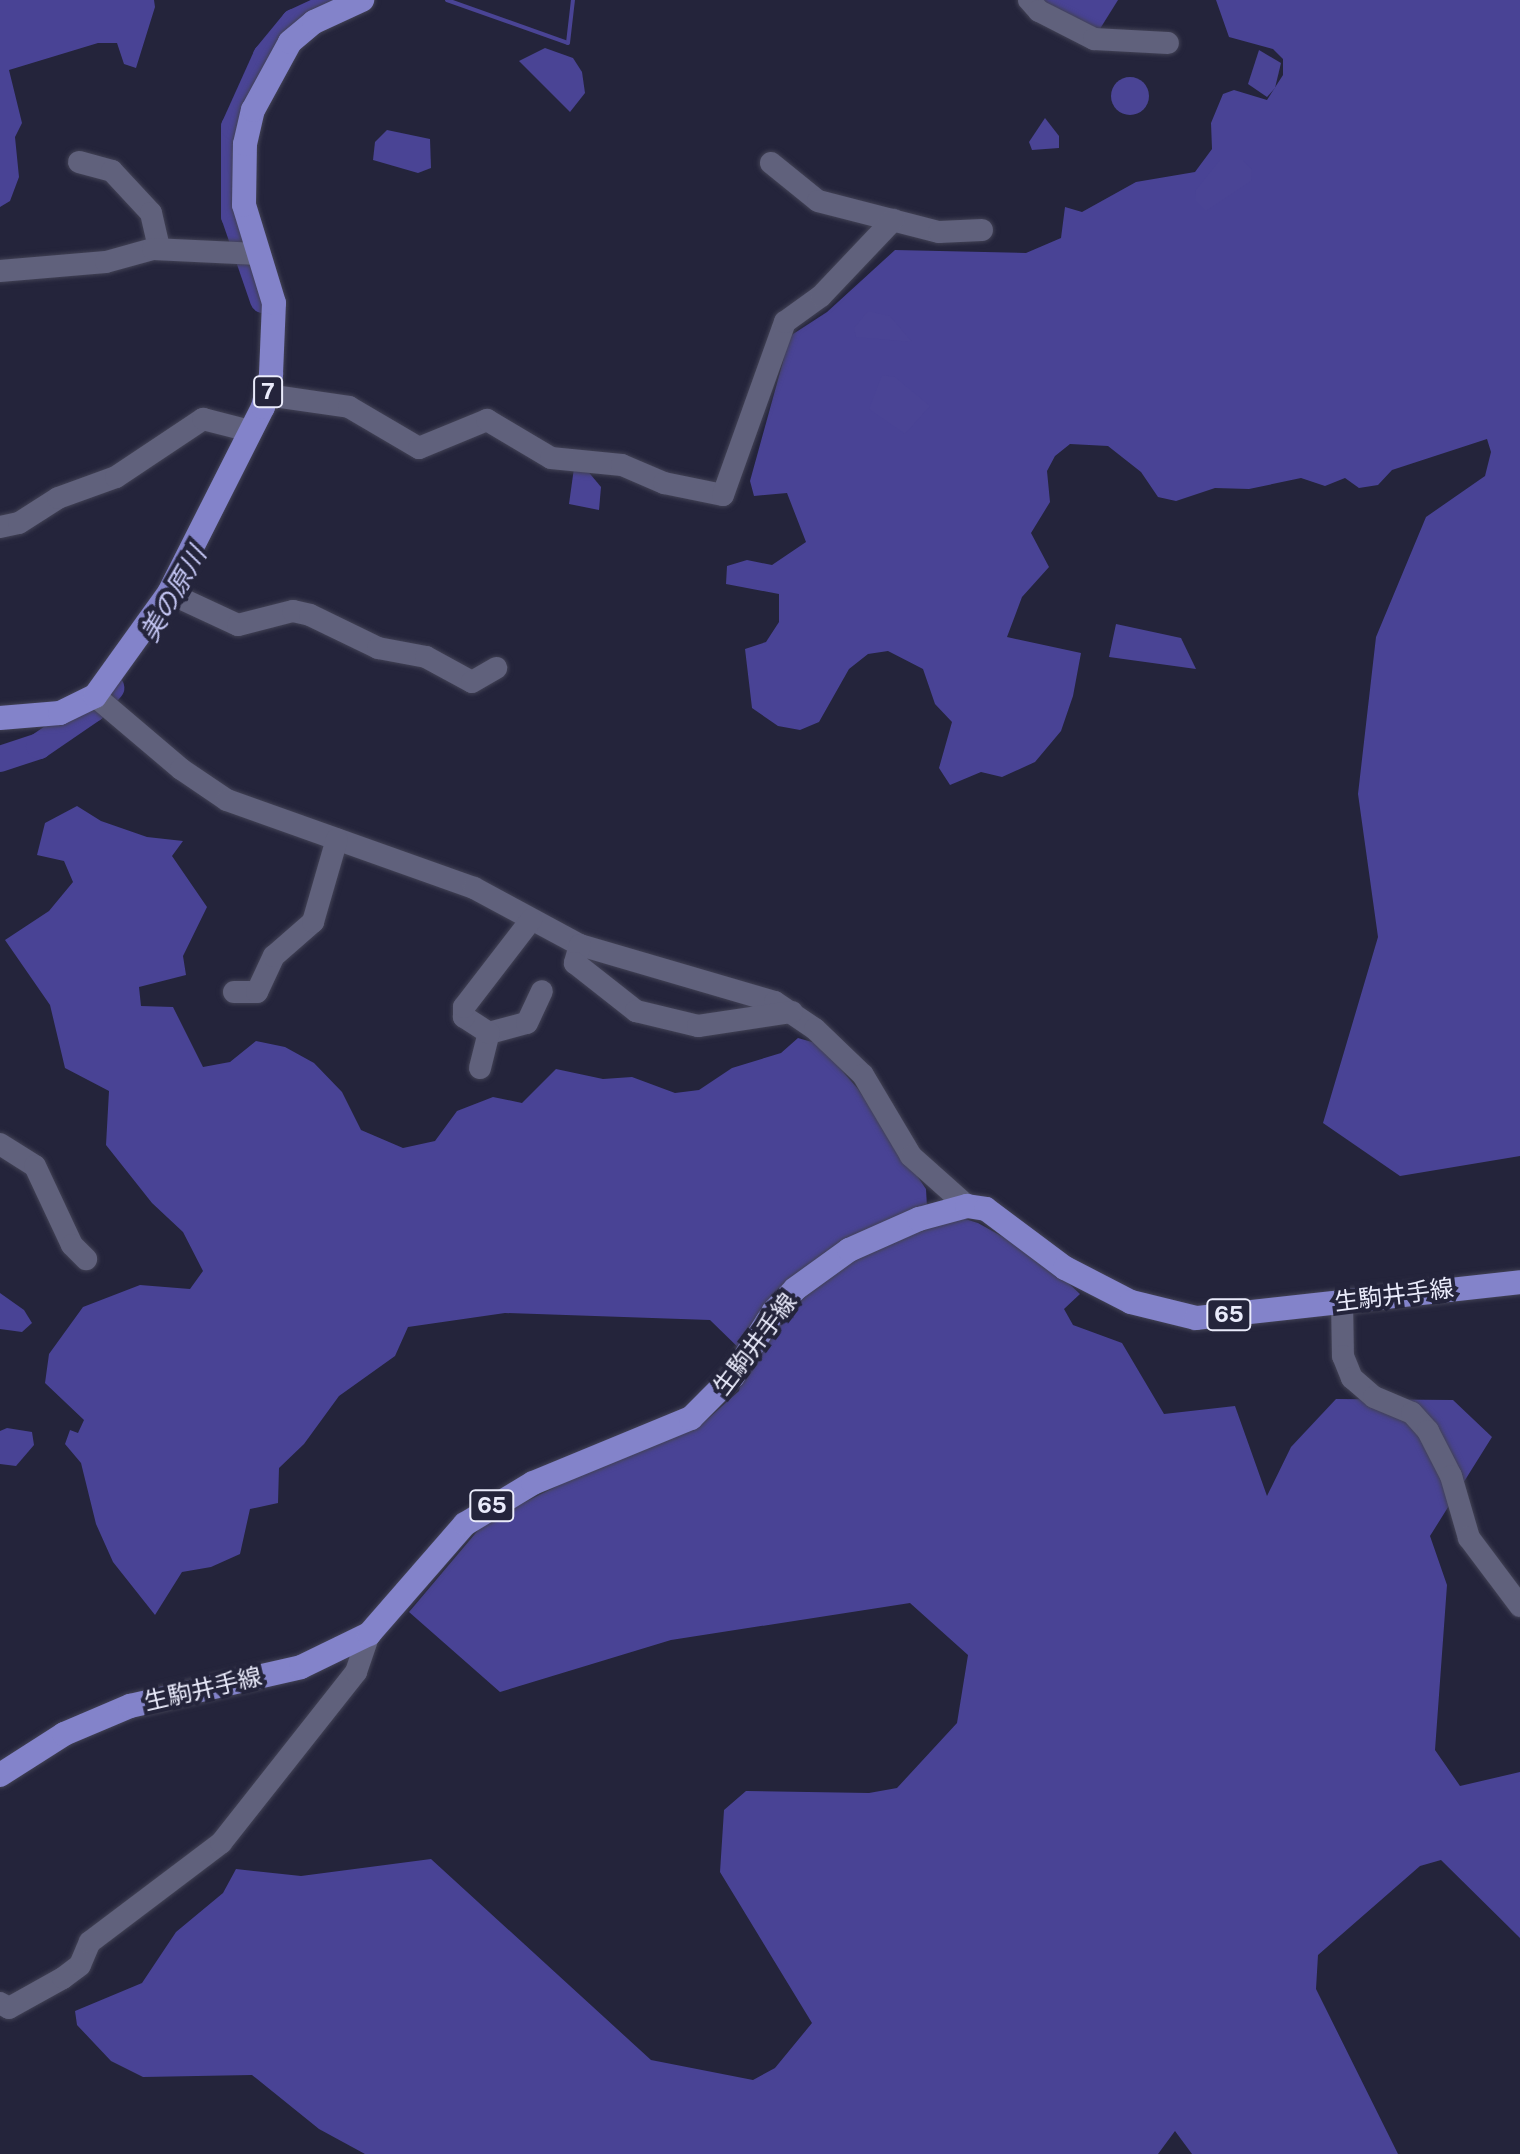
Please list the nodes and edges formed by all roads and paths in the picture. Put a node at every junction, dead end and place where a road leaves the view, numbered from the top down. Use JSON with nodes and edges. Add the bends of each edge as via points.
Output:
{"nodes":[{"id":1,"x":362,"y":0,"type":"edge"},
{"id":2,"x":1029,"y":0,"type":"edge"},
{"id":3,"x":1168,"y":43,"type":"dead end"},
{"id":4,"x":79,"y":162,"type":"dead end"},
{"id":5,"x":771,"y":163,"type":"dead end"},
{"id":6,"x":893,"y":220,"type":"junction"},
{"id":7,"x":982,"y":230,"type":"dead end"},
{"id":8,"x":159,"y":249,"type":"junction"},
{"id":9,"x":258,"y":254,"type":"junction"},
{"id":10,"x":0,"y":271,"type":"edge"},
{"id":11,"x":267,"y":395,"type":"junction"},
{"id":12,"x":250,"y":431,"type":"junction"},
{"id":13,"x":0,"y":527,"type":"edge"},
{"id":14,"x":169,"y":593,"type":"junction"},
{"id":15,"x":496,"y":668,"type":"dead end"},
{"id":16,"x":101,"y":702,"type":"junction"},
{"id":17,"x":0,"y":718,"type":"edge"},
{"id":18,"x":337,"y":839,"type":"junction"},
{"id":19,"x":531,"y":920,"type":"junction"},
{"id":20,"x":580,"y":945,"type":"junction"},
{"id":21,"x":542,"y":991,"type":"dead end"},
{"id":22,"x":234,"y":992,"type":"dead end"},
{"id":23,"x":792,"y":1012,"type":"junction"},
{"id":24,"x":489,"y":1033,"type":"junction"},
{"id":25,"x":480,"y":1068,"type":"dead end"},
{"id":26,"x":0,"y":1144,"type":"edge"},
{"id":27,"x":967,"y":1206,"type":"junction"},
{"id":28,"x":86,"y":1259,"type":"dead end"},
{"id":29,"x":1520,"y":1282,"type":"edge"},
{"id":30,"x":1342,"y":1301,"type":"junction"},
{"id":31,"x":1520,"y":1606,"type":"edge"},
{"id":32,"x":369,"y":1634,"type":"junction"},
{"id":33,"x":0,"y":1775,"type":"edge"},
{"id":34,"x":0,"y":2003,"type":"edge"}],
"edges":[{"from":1,"to":9,"type":"main road","number":"7","via":[[314,22],[290,42],[253,110],[245,144],[244,205]]},
{"from":2,"to":3,"type":"street","via":[[1039,11],[1094,39]]},
{"from":4,"to":8,"type":"street","via":[[112,171],[151,213]]},
{"from":5,"to":6,"type":"street","via":[[818,201]]},
{"from":6,"to":7,"type":"street","via":[[939,232]]},
{"from":6,"to":11,"type":"street","via":[[821,296],[785,322],[723,495],[664,483],[622,465],[551,458],[487,420],[419,448],[349,407]]},
{"from":8,"to":9,"type":"street"},
{"from":8,"to":10,"type":"street","via":[[106,262]]},
{"from":9,"to":11,"type":"main road","number":"7","via":[[274,303]]},
{"from":11,"to":12,"type":"main road","number":"7"},
{"from":12,"to":13,"type":"street","via":[[203,419],[116,477]]},
{"from":12,"to":14,"type":"main road","number":"7"},
{"from":14,"to":15,"type":"street","via":[[238,625],[293,611],[310,615],[378,648],[426,657],[472,682]]},
{"from":14,"to":16,"type":"main road","number":"7"},
{"from":16,"to":17,"type":"main road","number":"7","via":[[60,713]]},
{"from":16,"to":18,"type":"street","via":[[227,800]]},
{"from":18,"to":19,"type":"street","via":[[474,888]]},
{"from":18,"to":22,"type":"street","via":[[313,922],[274,956],[257,992]]},
{"from":19,"to":20,"type":"street"},
{"from":19,"to":24,"type":"street","via":[[464,1007],[464,1017]]},
{"from":20,"to":23,"type":"street","via":[[752,993]]},
{"from":20,"to":23,"type":"street","via":[[575,963],[636,1011],[698,1026]]},
{"from":21,"to":24,"type":"street","via":[[527,1023]]},
{"from":23,"to":27,"type":"street","via":[[863,1075],[911,1156]]},
{"from":24,"to":25,"type":"street"},
{"from":26,"to":28,"type":"street","via":[[35,1166],[72,1245]]},
{"from":27,"to":30,"type":"main road","name":"生駒井手線","number":"65","via":[[986,1209],[1065,1268],[1131,1302],[1196,1318]]},
{"from":27,"to":32,"type":"main road","name":"生駒井手線","number":"65","via":[[919,1219],[820,1269],[774,1311],[733,1376],[691,1418],[533,1483],[477,1516]]},
{"from":29,"to":30,"type":"main road","name":"生駒井手線","number":"65"},
{"from":30,"to":31,"type":"street","via":[[1343,1356],[1352,1378],[1374,1397],[1412,1413],[1428,1431],[1451,1476],[1469,1538]]},
{"from":32,"to":33,"type":"main road","name":"生駒井手線","number":"65","via":[[301,1667],[130,1706],[64,1734]]},
{"from":32,"to":34,"type":"street","via":[[356,1672],[221,1843],[90,1942],[71,1972],[9,2008]]}]}
